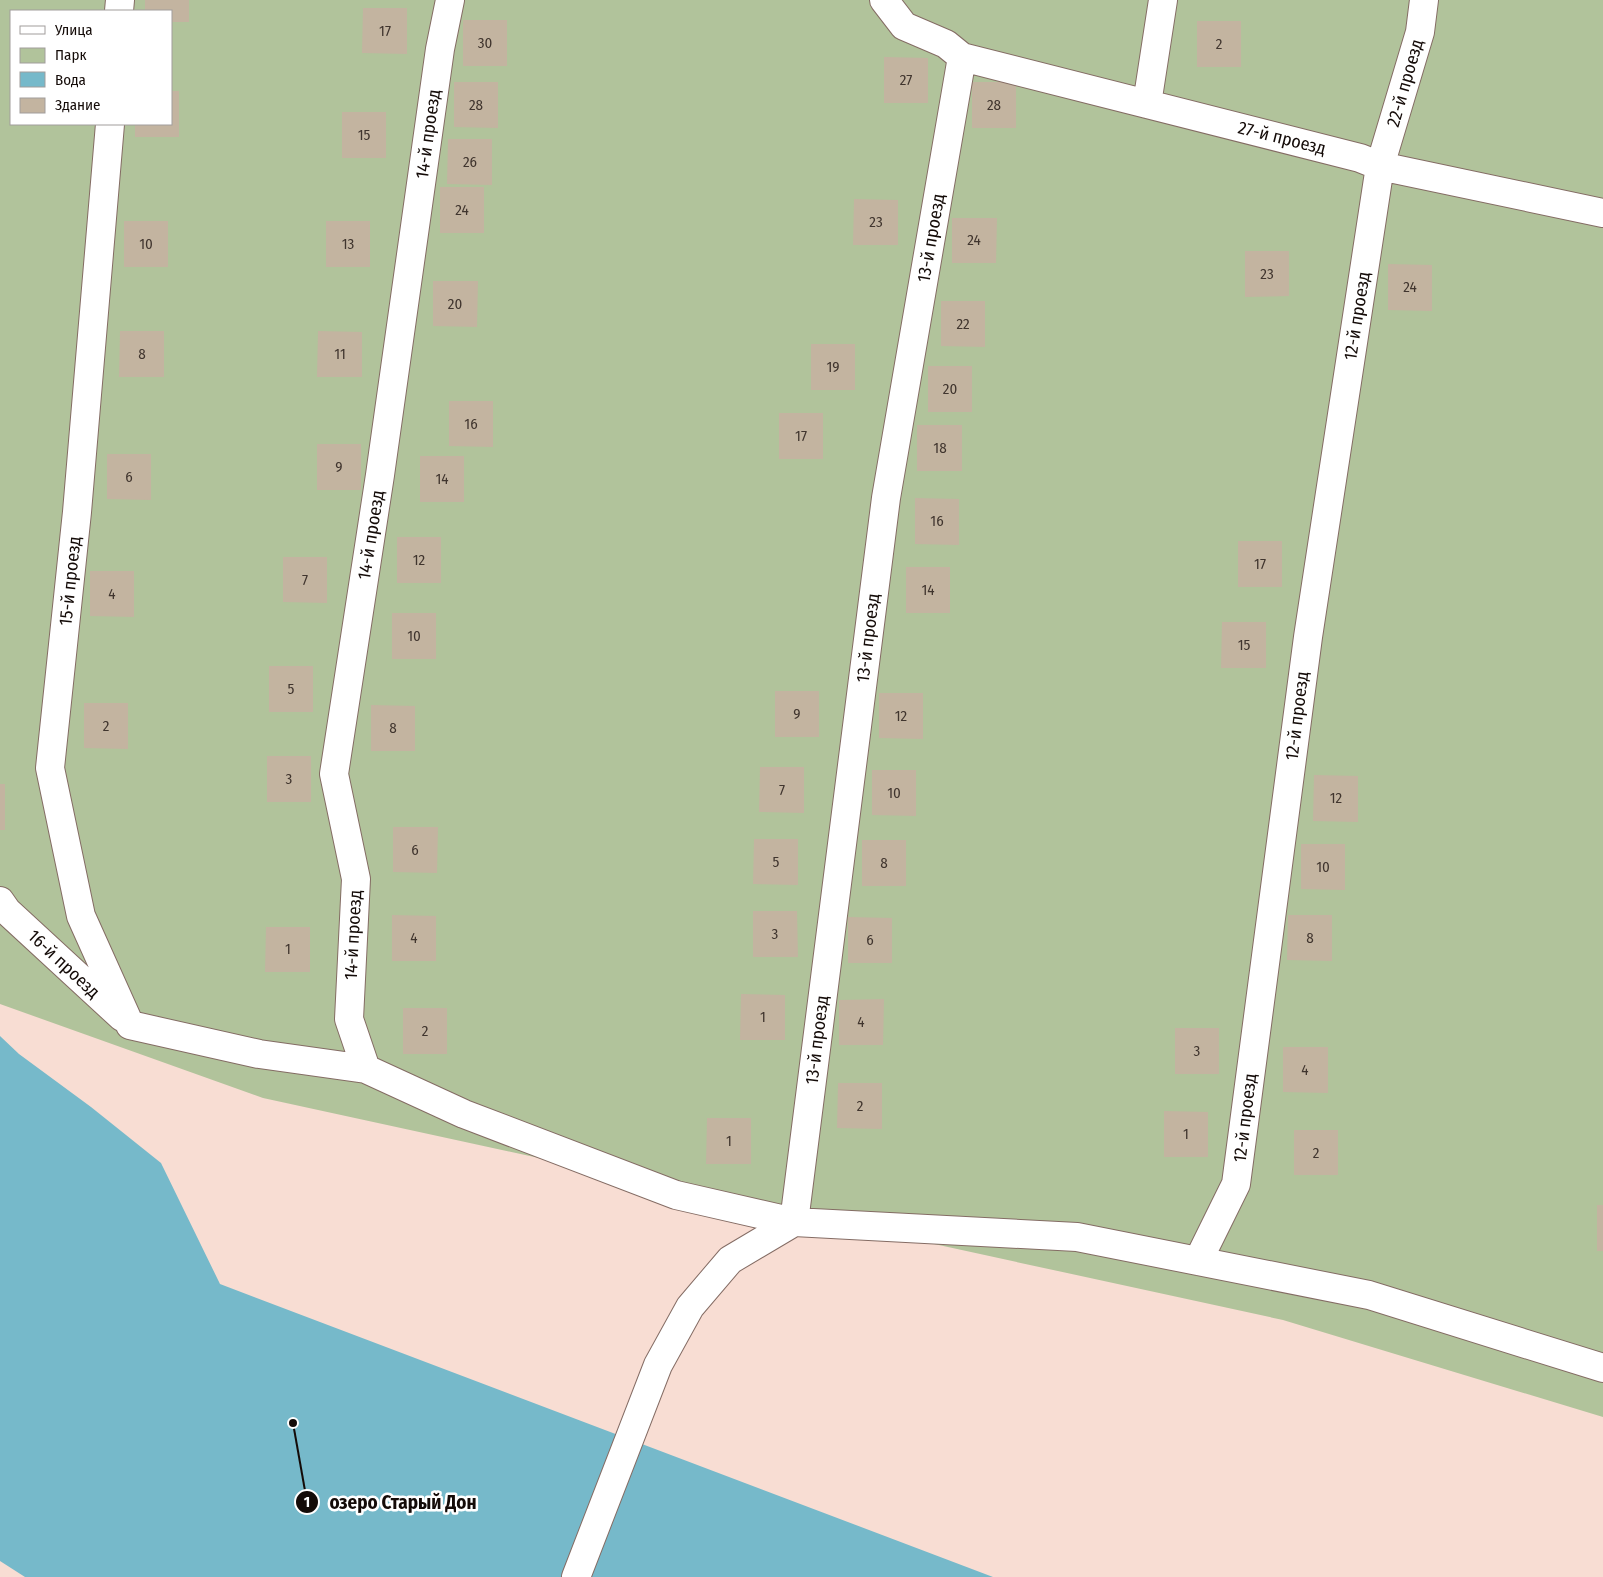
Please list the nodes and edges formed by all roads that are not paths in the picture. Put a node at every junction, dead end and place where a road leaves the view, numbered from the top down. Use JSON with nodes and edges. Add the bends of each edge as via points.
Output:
{"nodes":[{"id":1,"x":450,"y":0,"type":"edge"},
{"id":2,"x":884,"y":0,"type":"edge"},
{"id":3,"x":1163,"y":0,"type":"edge"},
{"id":4,"x":1424,"y":0,"type":"edge"},
{"id":5,"x":962,"y":57,"type":"junction"},
{"id":6,"x":1147,"y":104,"type":"junction"},
{"id":7,"x":110,"y":125,"type":"edge"},
{"id":8,"x":1380,"y":166,"type":"junction"},
{"id":9,"x":1603,"y":213,"type":"edge"},
{"id":10,"x":0,"y":901,"type":"edge"},
{"id":11,"x":130,"y":1025,"type":"junction"},
{"id":12,"x":366,"y":1069,"type":"junction"},
{"id":13,"x":794,"y":1222,"type":"junction"},
{"id":14,"x":1198,"y":1260,"type":"junction"},
{"id":15,"x":1603,"y":1368,"type":"edge"},
{"id":16,"x":576,"y":1577,"type":"edge"}],
"edges":[{"from":1,"to":12,"type":"street","name":"14-й проезд","via":[[440,49],[334,774],[356,879],[349,1019]]},
{"from":2,"to":5,"type":"street","via":[[904,26],[946,44]]},
{"from":3,"to":6,"type":"street"},
{"from":4,"to":8,"type":"street","name":"22-й проезд","via":[[1420,32]]},
{"from":5,"to":6,"type":"street","name":"27-й проезд"},
{"from":5,"to":13,"type":"street","name":"13-й проезд","via":[[886,498]]},
{"from":6,"to":8,"type":"street","name":"27-й проезд","via":[[1360,158]]},
{"from":7,"to":11,"type":"street","name":"15-й проезд","via":[[77,512],[50,768],[81,916]]},
{"from":8,"to":9,"type":"street","name":"27-й проезд"},
{"from":8,"to":14,"type":"street","name":"12-й проезд","via":[[1308,637],[1236,1184]]},
{"from":10,"to":11,"type":"street","name":"16-й проезд"},
{"from":11,"to":12,"type":"street","via":[[259,1054]]},
{"from":12,"to":13,"type":"street","via":[[464,1114],[676,1195]]},
{"from":13,"to":14,"type":"street","via":[[1077,1237]]},
{"from":13,"to":16,"type":"street","via":[[730,1260],[690,1307],[658,1365]]},
{"from":14,"to":15,"type":"street","via":[[1369,1295]]}]}
